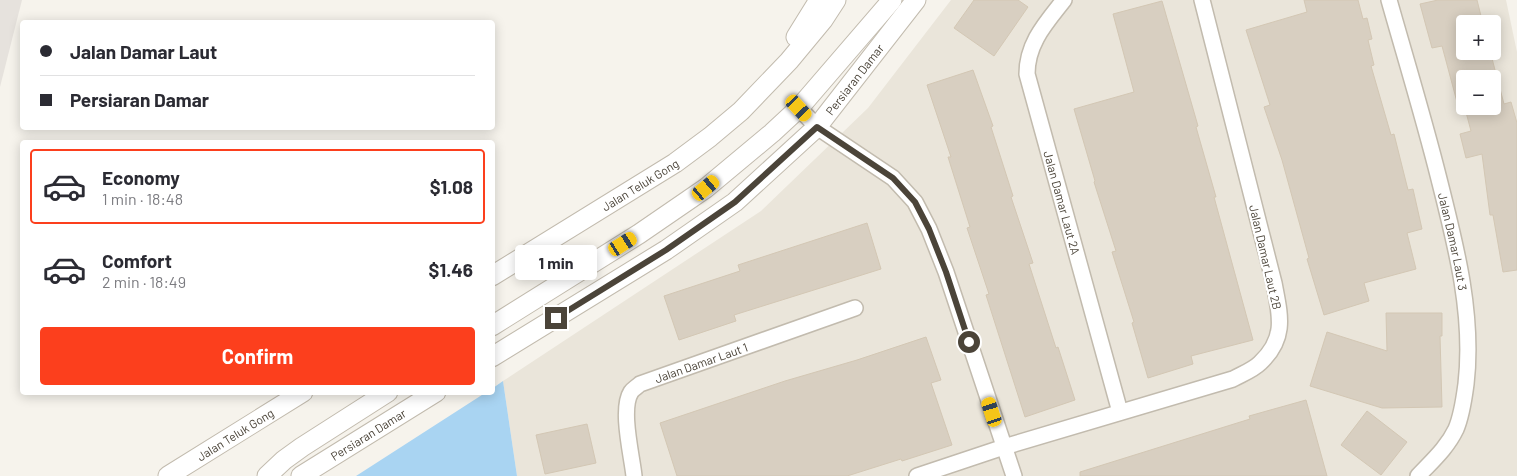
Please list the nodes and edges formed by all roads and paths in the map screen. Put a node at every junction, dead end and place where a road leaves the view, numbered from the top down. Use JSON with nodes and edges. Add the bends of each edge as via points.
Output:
{"nodes":[{"id":1,"x":819,"y":0,"type":"edge"},
{"id":2,"x":836,"y":0,"type":"edge"},
{"id":3,"x":892,"y":0,"type":"edge"},
{"id":4,"x":916,"y":0,"type":"edge"},
{"id":5,"x":1064,"y":0,"type":"edge"},
{"id":6,"x":1202,"y":0,"type":"edge"},
{"id":7,"x":1389,"y":0,"type":"edge"},
{"id":8,"x":773,"y":77,"type":"junction"},
{"id":9,"x":799,"y":108,"type":"junction"},
{"id":10,"x":817,"y":127,"type":"junction"},
{"id":11,"x":495,"y":274,"type":"edge"},
{"id":12,"x":855,"y":308,"type":"dead end"},
{"id":13,"x":495,"y":324,"type":"edge"},
{"id":14,"x":495,"y":355,"type":"edge"},
{"id":15,"x":298,"y":395,"type":"edge"},
{"id":16,"x":383,"y":395,"type":"edge"},
{"id":17,"x":431,"y":395,"type":"edge"},
{"id":18,"x":1120,"y":412,"type":"junction"},
{"id":19,"x":1004,"y":447,"type":"junction"},
{"id":20,"x":168,"y":476,"type":"edge"},
{"id":21,"x":267,"y":476,"type":"edge"},
{"id":22,"x":301,"y":476,"type":"edge"},
{"id":23,"x":634,"y":476,"type":"edge"},
{"id":24,"x":917,"y":476,"type":"edge"},
{"id":25,"x":1014,"y":476,"type":"edge"},
{"id":26,"x":1418,"y":476,"type":"edge"}],
"edges":[{"from":1,"to":8,"type":"street","name":"Jalan Teluk Gong"},
{"from":2,"to":8,"type":"street","name":"Jalan Teluk Gong","via":[[802,47]]},
{"from":3,"to":9,"type":"street","name":"Persiaran Damar"},
{"from":4,"to":10,"type":"street","name":"Persiaran Damar"},
{"from":5,"to":18,"type":"street","name":"Jalan Damar Laut 2A","via":[[1033,43],[1027,74]]},
{"from":6,"to":18,"type":"street","name":"Jalan Damar Laut 2B","via":[[1274,283],[1280,330],[1273,349],[1259,364],[1233,379]]},
{"from":7,"to":26,"type":"street","name":"Jalan Damar Laut 3","via":[[1457,250],[1468,322],[1466,383],[1456,428],[1444,450]]},
{"from":8,"to":11,"type":"street","name":"Jalan Teluk Gong","via":[[741,111],[675,163]]},
{"from":9,"to":10,"type":"street"},
{"from":9,"to":13,"type":"street","name":"Persiaran Damar","via":[[706,188]]},
{"from":10,"to":14,"type":"street","name":"Persiaran Damar","via":[[735,202],[666,250]]},
{"from":10,"to":19,"type":"street","via":[[893,178],[915,202],[946,272]]},
{"from":12,"to":23,"type":"street","name":"Jalan Damar Laut 1","via":[[640,384],[628,398],[626,412]]},
{"from":15,"to":20,"type":"street","name":"Jalan Teluk Gong"},
{"from":16,"to":21,"type":"street","name":"Persiaran Damar","via":[[284,460]]},
{"from":17,"to":22,"type":"street","name":"Persiaran Damar"},
{"from":18,"to":19,"type":"street","name":"Jalan Damar Laut 2B"},
{"from":19,"to":24,"type":"street"},
{"from":19,"to":25,"type":"street"}]}
